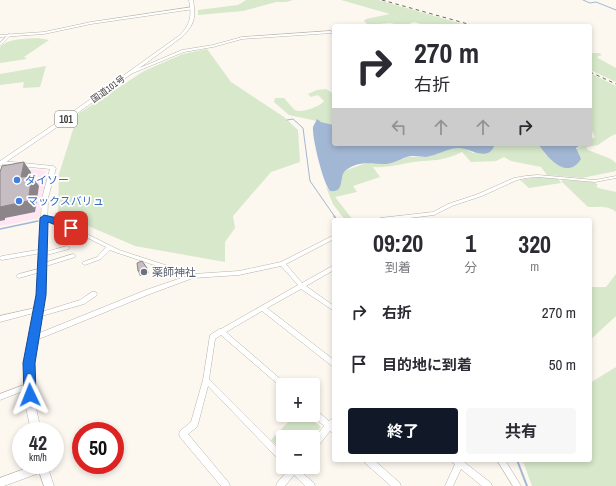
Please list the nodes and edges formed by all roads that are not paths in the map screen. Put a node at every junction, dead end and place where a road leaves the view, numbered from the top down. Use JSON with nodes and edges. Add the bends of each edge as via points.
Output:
{"nodes":[{"id":1,"x":191,"y":0,"type":"edge"},
{"id":2,"x":193,"y":8,"type":"junction"},
{"id":3,"x":332,"y":32,"type":"dead end"},
{"id":4,"x":10,"y":35,"type":"junction"},
{"id":5,"x":0,"y":36,"type":"edge"},
{"id":6,"x":0,"y":46,"type":"edge"},
{"id":7,"x":132,"y":72,"type":"junction"},
{"id":8,"x":1,"y":164,"type":"edge"},
{"id":9,"x":616,"y":177,"type":"edge"},
{"id":10,"x":44,"y":218,"type":"junction"},
{"id":11,"x":395,"y":218,"type":"edge"},
{"id":12,"x":332,"y":238,"type":"edge"},
{"id":13,"x":108,"y":247,"type":"junction"},
{"id":14,"x":67,"y":248,"type":"dead end"},
{"id":15,"x":43,"y":253,"type":"junction"},
{"id":16,"x":73,"y":256,"type":"dead end"},
{"id":17,"x":1,"y":258,"type":"edge"},
{"id":18,"x":85,"y":263,"type":"dead end"},
{"id":19,"x":282,"y":264,"type":"junction"},
{"id":20,"x":42,"y":268,"type":"junction"},
{"id":21,"x":332,"y":268,"type":"edge"},
{"id":22,"x":19,"y":276,"type":"dead end"},
{"id":23,"x":193,"y":276,"type":"junction"},
{"id":24,"x":302,"y":287,"type":"junction"},
{"id":25,"x":94,"y":294,"type":"dead end"},
{"id":26,"x":263,"y":308,"type":"junction"},
{"id":27,"x":332,"y":308,"type":"edge"},
{"id":28,"x":38,"y":312,"type":"junction"},
{"id":29,"x":0,"y":319,"type":"edge"},
{"id":30,"x":221,"y":331,"type":"junction"},
{"id":31,"x":34,"y":338,"type":"junction"},
{"id":32,"x":332,"y":362,"type":"edge"},
{"id":33,"x":276,"y":379,"type":"edge"},
{"id":34,"x":206,"y":380,"type":"junction"},
{"id":35,"x":29,"y":386,"type":"junction"},
{"id":36,"x":0,"y":397,"type":"edge"},
{"id":37,"x":320,"y":416,"type":"edge"},
{"id":38,"x":35,"y":422,"type":"edge"},
{"id":39,"x":332,"y":424,"type":"edge"},
{"id":40,"x":332,"y":426,"type":"edge"},
{"id":41,"x":320,"y":439,"type":"edge"},
{"id":42,"x":276,"y":451,"type":"edge"},
{"id":43,"x":370,"y":462,"type":"edge"},
{"id":44,"x":459,"y":462,"type":"edge"},
{"id":45,"x":460,"y":462,"type":"edge"},
{"id":46,"x":502,"y":462,"type":"edge"},
{"id":47,"x":22,"y":474,"type":"edge"},
{"id":48,"x":45,"y":474,"type":"edge"},
{"id":49,"x":289,"y":474,"type":"edge"},
{"id":50,"x":300,"y":474,"type":"edge"},
{"id":51,"x":0,"y":483,"type":"edge"},
{"id":52,"x":49,"y":486,"type":"edge"},
{"id":53,"x":226,"y":486,"type":"edge"},
{"id":54,"x":280,"y":486,"type":"edge"},
{"id":55,"x":311,"y":486,"type":"edge"},
{"id":56,"x":397,"y":486,"type":"edge"},
{"id":57,"x":449,"y":486,"type":"edge"},
{"id":58,"x":488,"y":486,"type":"edge"},
{"id":59,"x":517,"y":486,"type":"edge"}],
"edges":[{"from":1,"to":2,"type":"highway","name":"国道101号","number":"101"},
{"from":2,"to":4,"type":"street","via":[[48,32]]},
{"from":2,"to":7,"type":"highway","name":"国道101号","number":"101","via":[[193,22],[189,28]]},
{"from":3,"to":7,"type":"street","via":[[242,38],[183,51]]},
{"from":4,"to":5,"type":"street"},
{"from":4,"to":6,"type":"street"},
{"from":7,"to":8,"type":"highway","name":"国道101号","number":"101"},
{"from":8,"to":10,"type":"main road","via":[[52,168],[45,198]]},
{"from":9,"to":11,"type":"street","via":[[595,181],[526,177],[434,213]]},
{"from":10,"to":13,"type":"street","via":[[59,222]]},
{"from":10,"to":15,"type":"main road"},
{"from":12,"to":19,"type":"street"},
{"from":13,"to":18,"type":"street","via":[[98,258]]},
{"from":13,"to":23,"type":"street"},
{"from":14,"to":15,"type":"street"},
{"from":15,"to":17,"type":"street"},
{"from":15,"to":20,"type":"main road"},
{"from":16,"to":20,"type":"street"},
{"from":19,"to":23,"type":"street","via":[[239,273]]},
{"from":19,"to":24,"type":"street"},
{"from":20,"to":22,"type":"street"},
{"from":20,"to":28,"type":"main road"},
{"from":21,"to":24,"type":"street"},
{"from":23,"to":31,"type":"street"},
{"from":24,"to":26,"type":"street"},
{"from":24,"to":27,"type":"street"},
{"from":25,"to":28,"type":"street","via":[[82,302]]},
{"from":26,"to":30,"type":"street"},
{"from":26,"to":32,"type":"street"},
{"from":28,"to":29,"type":"street"},
{"from":28,"to":31,"type":"main road"},
{"from":30,"to":33,"type":"street"},
{"from":30,"to":34,"type":"street","via":[[212,337]]},
{"from":31,"to":35,"type":"main road","via":[[29,363]]},
{"from":34,"to":42,"type":"street"},
{"from":34,"to":53,"type":"street","via":[[194,424],[183,434]]},
{"from":35,"to":36,"type":"street"},
{"from":35,"to":38,"type":"main road"},
{"from":37,"to":39,"type":"street"},
{"from":40,"to":41,"type":"street"},
{"from":43,"to":56,"type":"street"},
{"from":44,"to":57,"type":"street"},
{"from":45,"to":58,"type":"street"},
{"from":46,"to":59,"type":"street"},
{"from":47,"to":51,"type":"street"},
{"from":48,"to":52,"type":"main road"},
{"from":49,"to":54,"type":"street"},
{"from":50,"to":55,"type":"street"}]}
